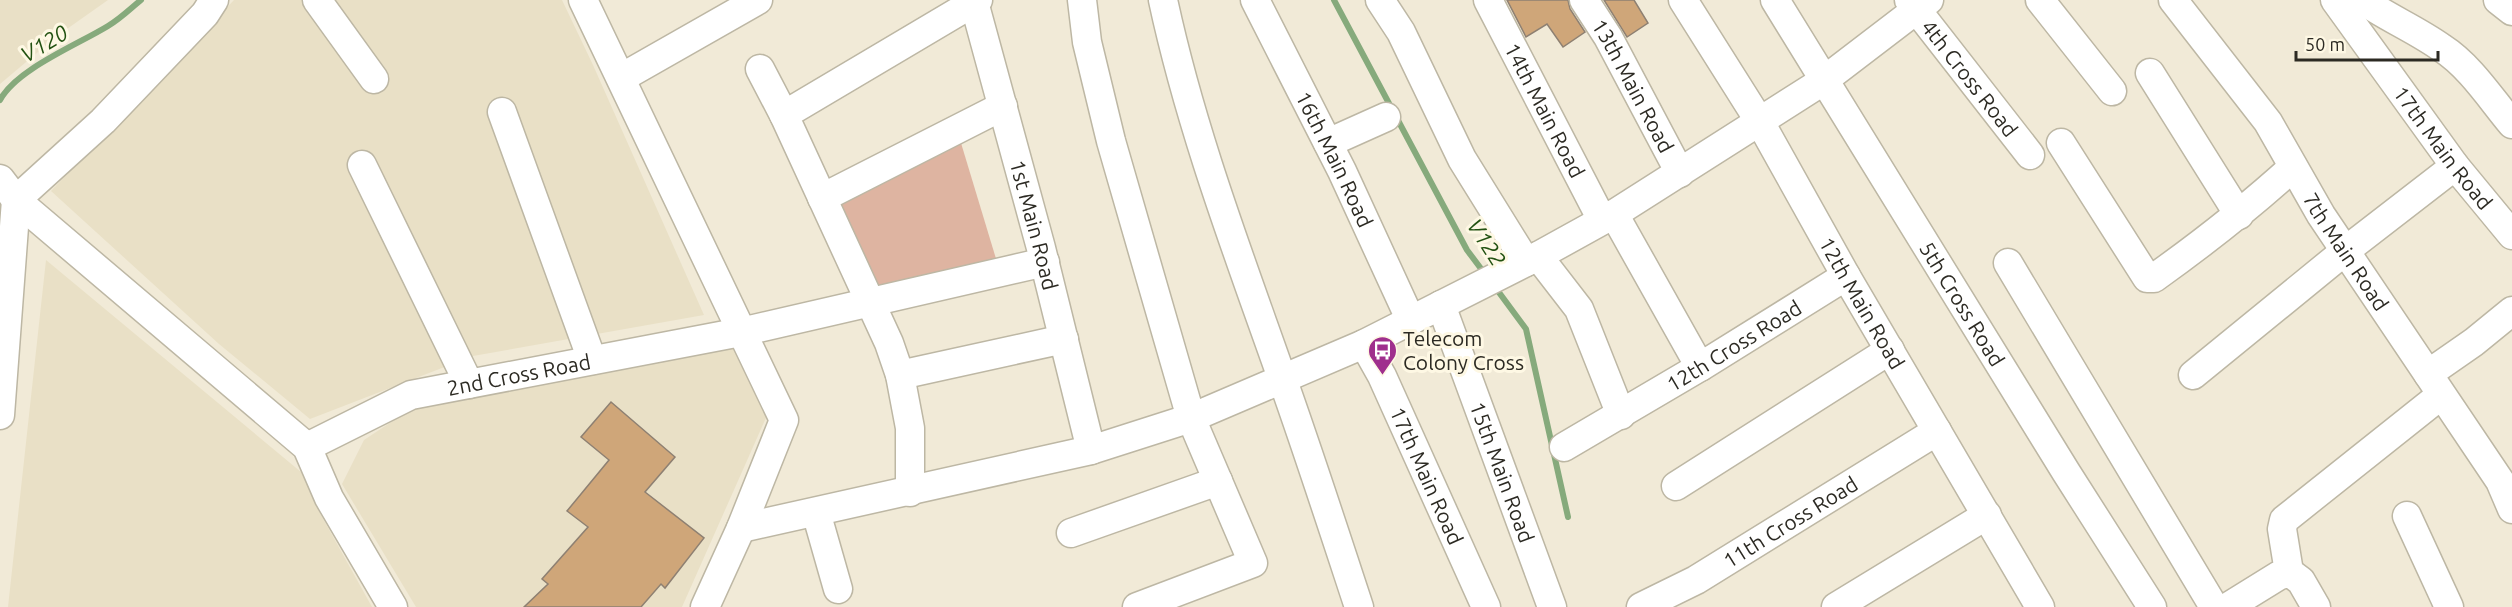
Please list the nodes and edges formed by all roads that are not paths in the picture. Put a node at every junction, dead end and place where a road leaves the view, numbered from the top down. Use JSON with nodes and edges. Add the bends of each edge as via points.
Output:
{"nodes":[{"id":1,"x":214,"y":0,"type":"edge"},
{"id":2,"x":317,"y":0,"type":"edge"},
{"id":3,"x":584,"y":0,"type":"edge"},
{"id":4,"x":758,"y":0,"type":"edge"},
{"id":5,"x":1082,"y":0,"type":"edge"},
{"id":6,"x":1163,"y":0,"type":"edge"},
{"id":7,"x":1256,"y":0,"type":"edge"},
{"id":8,"x":1380,"y":0,"type":"edge"},
{"id":9,"x":1488,"y":0,"type":"edge"},
{"id":10,"x":1584,"y":0,"type":"edge"},
{"id":11,"x":1683,"y":0,"type":"edge"},
{"id":12,"x":1775,"y":0,"type":"edge"},
{"id":13,"x":2040,"y":0,"type":"edge"},
{"id":14,"x":2173,"y":0,"type":"edge"},
{"id":15,"x":2335,"y":0,"type":"edge"},
{"id":16,"x":2362,"y":0,"type":"edge"},
{"id":17,"x":2498,"y":0,"type":"edge"},
{"id":18,"x":976,"y":1,"type":"edge"},
{"id":19,"x":1918,"y":3,"type":"edge"},
{"id":20,"x":2512,"y":11,"type":"edge"},
{"id":21,"x":760,"y":69,"type":"dead end"},
{"id":22,"x":2150,"y":73,"type":"dead end"},
{"id":23,"x":621,"y":78,"type":"junction"},
{"id":24,"x":374,"y":80,"type":"dead end"},
{"id":25,"x":1823,"y":81,"type":"junction"},
{"id":26,"x":2112,"y":91,"type":"dead end"},
{"id":27,"x":1003,"y":106,"type":"junction"},
{"id":28,"x":502,"y":112,"type":"dead end"},
{"id":29,"x":784,"y":115,"type":"junction"},
{"id":30,"x":1386,"y":117,"type":"dead end"},
{"id":31,"x":1760,"y":122,"type":"junction"},
{"id":32,"x":2512,"y":124,"type":"edge"},
{"id":33,"x":1328,"y":143,"type":"junction"},
{"id":34,"x":2061,"y":143,"type":"dead end"},
{"id":35,"x":2030,"y":155,"type":"dead end"},
{"id":36,"x":362,"y":165,"type":"dead end"},
{"id":37,"x":2455,"y":166,"type":"junction"},
{"id":38,"x":2294,"y":167,"type":"junction"},
{"id":39,"x":1680,"y":173,"type":"junction"},
{"id":40,"x":8,"y":190,"type":"edge"},
{"id":41,"x":822,"y":198,"type":"junction"},
{"id":42,"x":2239,"y":215,"type":"junction"},
{"id":43,"x":1608,"y":217,"type":"junction"},
{"id":44,"x":2510,"y":229,"type":"edge"},
{"id":45,"x":2345,"y":251,"type":"junction"},
{"id":46,"x":1532,"y":259,"type":"junction"},
{"id":47,"x":1045,"y":262,"type":"junction"},
{"id":48,"x":2008,"y":263,"type":"dead end"},
{"id":49,"x":1846,"y":276,"type":"junction"},
{"id":50,"x":869,"y":301,"type":"junction"},
{"id":51,"x":1441,"y":305,"type":"junction"},
{"id":52,"x":2512,"y":311,"type":"edge"},
{"id":53,"x":1411,"y":321,"type":"junction"},
{"id":54,"x":741,"y":332,"type":"junction"},
{"id":55,"x":1064,"y":339,"type":"junction"},
{"id":56,"x":1364,"y":344,"type":"junction"},
{"id":57,"x":1890,"y":350,"type":"junction"},
{"id":58,"x":592,"y":360,"type":"junction"},
{"id":59,"x":1700,"y":367,"type":"junction"},
{"id":60,"x":900,"y":375,"type":"junction"},
{"id":61,"x":2193,"y":375,"type":"dead end"},
{"id":62,"x":1283,"y":379,"type":"junction"},
{"id":63,"x":469,"y":384,"type":"junction"},
{"id":64,"x":2434,"y":384,"type":"junction"},
{"id":65,"x":0,"y":415,"type":"edge"},
{"id":66,"x":1621,"y":415,"type":"junction"},
{"id":67,"x":1191,"y":418,"type":"junction"},
{"id":68,"x":1937,"y":431,"type":"junction"},
{"id":69,"x":307,"y":447,"type":"junction"},
{"id":70,"x":1564,"y":447,"type":"dead end"},
{"id":71,"x":1091,"y":450,"type":"junction"},
{"id":72,"x":1218,"y":481,"type":"junction"},
{"id":73,"x":1676,"y":486,"type":"dead end"},
{"id":74,"x":910,"y":492,"type":"junction"},
{"id":75,"x":2512,"y":509,"type":"edge"},
{"id":76,"x":816,"y":512,"type":"junction"},
{"id":77,"x":1987,"y":515,"type":"junction"},
{"id":78,"x":2407,"y":516,"type":"dead end"},
{"id":79,"x":741,"y":528,"type":"junction"},
{"id":80,"x":1071,"y":533,"type":"dead end"},
{"id":81,"x":2284,"y":574,"type":"junction"},
{"id":82,"x":838,"y":589,"type":"dead end"},
{"id":83,"x":393,"y":607,"type":"edge"},
{"id":84,"x":705,"y":607,"type":"edge"},
{"id":85,"x":1137,"y":607,"type":"edge"},
{"id":86,"x":1359,"y":607,"type":"edge"},
{"id":87,"x":1486,"y":607,"type":"edge"},
{"id":88,"x":1552,"y":607,"type":"edge"},
{"id":89,"x":1641,"y":607,"type":"edge"},
{"id":90,"x":1836,"y":607,"type":"edge"},
{"id":91,"x":2039,"y":607,"type":"edge"},
{"id":92,"x":2152,"y":607,"type":"edge"},
{"id":93,"x":2214,"y":607,"type":"edge"},
{"id":94,"x":2228,"y":607,"type":"edge"},
{"id":95,"x":2316,"y":607,"type":"edge"},
{"id":96,"x":2449,"y":607,"type":"edge"}],
"edges":[{"from":1,"to":40,"type":"street","via":[[103,121]]},
{"from":2,"to":24,"type":"street"},
{"from":3,"to":23,"type":"street"},
{"from":4,"to":23,"type":"street"},
{"from":5,"to":67,"type":"street","via":[[1087,42],[1111,141]]},
{"from":6,"to":62,"type":"street","via":[[1177,66],[1214,188]]},
{"from":7,"to":33,"type":"street","name":"16th Main Road"},
{"from":8,"to":46,"type":"street","via":[[1401,32],[1462,159]]},
{"from":9,"to":43,"type":"street","name":"14th Main Road"},
{"from":10,"to":39,"type":"street","name":"13th Main Road"},
{"from":11,"to":31,"type":"street","name":"12th Main Road"},
{"from":12,"to":25,"type":"street","name":"5th Cross Road"},
{"from":13,"to":26,"type":"street"},
{"from":14,"to":38,"type":"street","name":"7th Main Road","via":[[2268,122]]},
{"from":15,"to":37,"type":"street","name":"17th Main Road"},
{"from":16,"to":32,"type":"street","via":[[2443,48]]},
{"from":17,"to":20,"type":"street"},
{"from":18,"to":27,"type":"street","name":"1st Main Road"},
{"from":18,"to":29,"type":"street"},
{"from":19,"to":25,"type":"street"},
{"from":19,"to":35,"type":"street","name":"4th Cross Road"},
{"from":21,"to":29,"type":"street"},
{"from":22,"to":42,"type":"street"},
{"from":23,"to":54,"type":"street"},
{"from":25,"to":31,"type":"street"},
{"from":25,"to":92,"type":"street","name":"5th Cross Road"},
{"from":27,"to":41,"type":"street"},
{"from":27,"to":47,"type":"street","name":"1st Main Road"},
{"from":28,"to":58,"type":"street"},
{"from":29,"to":41,"type":"street"},
{"from":30,"to":33,"type":"street"},
{"from":31,"to":39,"type":"street"},
{"from":31,"to":49,"type":"street","name":"12th Main Road"},
{"from":33,"to":53,"type":"street","name":"16th Main Road"},
{"from":34,"to":42,"type":"street","via":[[2147,278],[2154,278]]},
{"from":36,"to":63,"type":"street"},
{"from":37,"to":44,"type":"street","name":"17th Main Road"},
{"from":37,"to":45,"type":"street"},
{"from":38,"to":42,"type":"street"},
{"from":38,"to":45,"type":"street","name":"7th Main Road"},
{"from":39,"to":43,"type":"street"},
{"from":40,"to":65,"type":"street"},
{"from":40,"to":69,"type":"street"},
{"from":41,"to":50,"type":"street"},
{"from":43,"to":46,"type":"street"},
{"from":43,"to":59,"type":"street","name":"14th Main Road"},
{"from":45,"to":61,"type":"street"},
{"from":45,"to":64,"type":"street","name":"7th Main Road"},
{"from":46,"to":51,"type":"street"},
{"from":46,"to":66,"type":"street","via":[[1579,309]]},
{"from":47,"to":50,"type":"street","name":"2nd Cross Road"},
{"from":47,"to":55,"type":"street","name":"1st Main Road"},
{"from":48,"to":93,"type":"street"},
{"from":49,"to":57,"type":"street","name":"12th Main Road"},
{"from":49,"to":59,"type":"street","name":"12th Cross Road"},
{"from":50,"to":54,"type":"street","name":"2nd Cross Road"},
{"from":50,"to":60,"type":"street"},
{"from":51,"to":53,"type":"street"},
{"from":51,"to":88,"type":"street","name":"15th Main Road"},
{"from":52,"to":64,"type":"street","via":[[2474,342]]},
{"from":53,"to":56,"type":"street"},
{"from":54,"to":58,"type":"street","name":"2nd Cross Road"},
{"from":54,"to":79,"type":"street","via":[[784,420]]},
{"from":55,"to":60,"type":"street"},
{"from":55,"to":71,"type":"street","name":"1st Main Road"},
{"from":56,"to":62,"type":"street"},
{"from":56,"to":87,"type":"street","name":"17th Main Road"},
{"from":57,"to":68,"type":"street","name":"12th Main Road"},
{"from":57,"to":73,"type":"street"},
{"from":58,"to":63,"type":"street","name":"2nd Cross Road"},
{"from":59,"to":66,"type":"street","name":"12th Cross Road"},
{"from":60,"to":74,"type":"street","via":[[910,428]]},
{"from":62,"to":67,"type":"street"},
{"from":62,"to":86,"type":"street"},
{"from":63,"to":69,"type":"street","name":"2nd Cross Road","via":[[411,394]]},
{"from":64,"to":75,"type":"street","name":"7th Main Road","via":[[2500,481]]},
{"from":64,"to":81,"type":"street","via":[[2284,520]]},
{"from":66,"to":70,"type":"street","name":"12th Cross Road"},
{"from":67,"to":71,"type":"street"},
{"from":67,"to":72,"type":"street"},
{"from":68,"to":77,"type":"street","name":"12th Main Road"},
{"from":68,"to":89,"type":"street","name":"11th Cross Road","via":[[1696,580]]},
{"from":69,"to":83,"type":"street","via":[[329,498]]},
{"from":71,"to":74,"type":"street"},
{"from":72,"to":80,"type":"street"},
{"from":72,"to":85,"type":"street","via":[[1253,563]]},
{"from":74,"to":76,"type":"street"},
{"from":76,"to":79,"type":"street"},
{"from":76,"to":82,"type":"street"},
{"from":77,"to":90,"type":"street"},
{"from":77,"to":91,"type":"street","name":"12th Main Road"},
{"from":78,"to":96,"type":"street"},
{"from":79,"to":84,"type":"street"},
{"from":81,"to":94,"type":"street"},
{"from":81,"to":95,"type":"street","via":[[2301,580]]}]}
